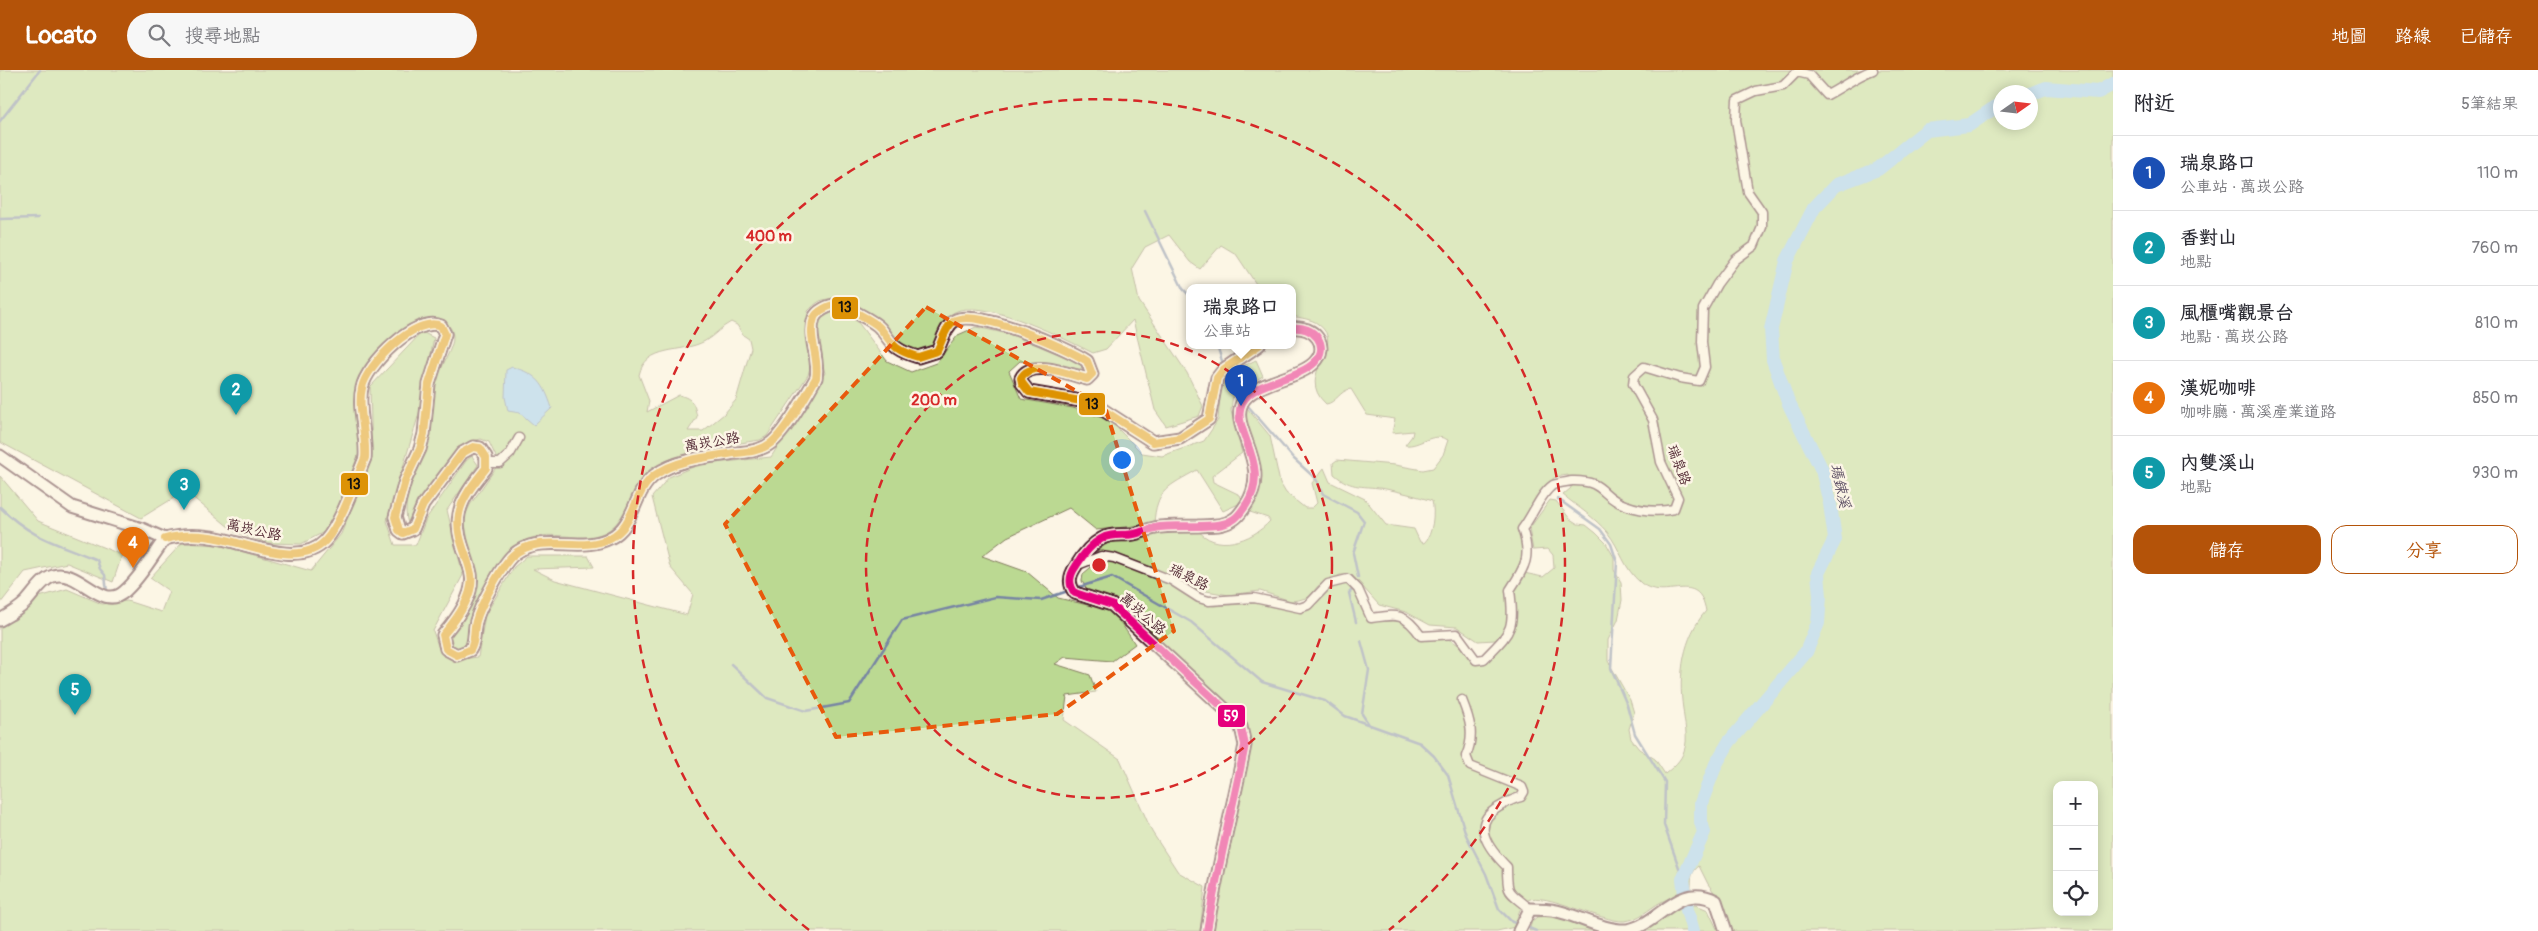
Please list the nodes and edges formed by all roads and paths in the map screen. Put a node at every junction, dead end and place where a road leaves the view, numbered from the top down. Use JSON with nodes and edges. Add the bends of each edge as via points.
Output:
{"nodes":[{"id":1,"x":1873,"y":70,"type":"edge"},
{"id":2,"x":1296,"y":328,"type":"edge"},
{"id":3,"x":1253,"y":349,"type":"edge"},
{"id":4,"x":519,"y":438,"type":"dead end"},
{"id":5,"x":0,"y":456,"type":"edge"},
{"id":6,"x":486,"y":463,"type":"junction"},
{"id":7,"x":165,"y":539,"type":"junction"},
{"id":8,"x":1076,"y":566,"type":"junction"},
{"id":9,"x":0,"y":620,"type":"edge"},
{"id":10,"x":1462,"y":700,"type":"dead end"},
{"id":11,"x":1530,"y":908,"type":"junction"},
{"id":12,"x":1519,"y":928,"type":"edge"},
{"id":13,"x":1206,"y":931,"type":"edge"},
{"id":14,"x":1726,"y":931,"type":"edge"}],
"edges":[{"from":1,"to":8,"type":"street","name":"瑞泉路","via":[[1827,95],[1809,75],[1798,72],[1783,86],[1756,91],[1737,100],[1736,120],[1748,192],[1762,212],[1762,227],[1754,246],[1735,260],[1703,310],[1705,367],[1699,381],[1644,367],[1634,376],[1633,384],[1653,420],[1662,462],[1678,498],[1677,504],[1674,509],[1660,512],[1625,506],[1588,481],[1553,485],[1522,529],[1528,555],[1510,590],[1513,615],[1510,632],[1484,659],[1476,660],[1456,634],[1421,636],[1406,618],[1393,615],[1371,618],[1358,589],[1348,579],[1328,584],[1308,605],[1300,608],[1254,598],[1209,601],[1172,580],[1114,558],[1101,556]]},
{"from":2,"to":8,"type":"street","via":[[1313,331],[1319,344],[1317,358],[1311,366],[1260,389],[1241,405],[1242,425],[1255,464],[1255,478],[1250,499],[1236,518],[1215,526],[1159,527],[1134,534],[1105,536],[1087,550]]},
{"from":3,"to":6,"type":"street","name":"萬崁公路","via":[[1224,369],[1217,378],[1210,419],[1180,438],[1153,442],[1097,406],[1025,389],[1021,378],[1032,369],[1052,369],[1087,379],[1092,374],[1088,361],[1039,337],[975,318],[961,318],[949,325],[937,351],[918,357],[897,348],[880,328],[849,310],[836,305],[828,307],[814,320],[812,337],[818,368],[816,378],[773,442],[755,450],[679,464],[660,472],[646,483],[628,521],[612,538],[593,543],[532,545],[519,551],[508,561],[488,593],[478,614],[474,644],[470,650],[457,655],[446,649],[443,635],[455,620],[472,582],[460,543],[459,513],[463,500],[486,468]]},
{"from":4,"to":6,"type":"street","via":[[510,454],[500,463]]},
{"from":5,"to":7,"type":"street","via":[[72,508]]},
{"from":6,"to":7,"type":"street","name":"萬崁公路","via":[[480,448],[473,447],[462,453],[423,505],[413,529],[403,533],[399,530],[395,517],[397,508],[420,449],[429,384],[445,334],[441,326],[426,324],[403,336],[365,379],[361,396],[365,458],[331,533],[319,546],[300,552],[280,552],[211,537]]},
{"from":7,"to":9,"type":"street","via":[[133,583],[114,598],[104,597],[69,576],[54,576],[44,581],[25,603]]},
{"from":8,"to":13,"type":"street","name":"萬崁公路","via":[[1070,581],[1075,594],[1112,605],[1229,713],[1244,733],[1245,744],[1232,814],[1220,854]]},
{"from":10,"to":11,"type":"street","via":[[1471,722],[1471,744],[1466,756],[1470,766],[1522,787],[1524,792],[1488,813],[1483,823],[1492,850],[1507,867],[1509,894]]},
{"from":11,"to":12,"type":"street"},
{"from":11,"to":14,"type":"street","via":[[1556,910],[1607,928],[1626,930],[1642,924],[1668,906],[1694,895],[1705,896],[1716,901]]}]}
